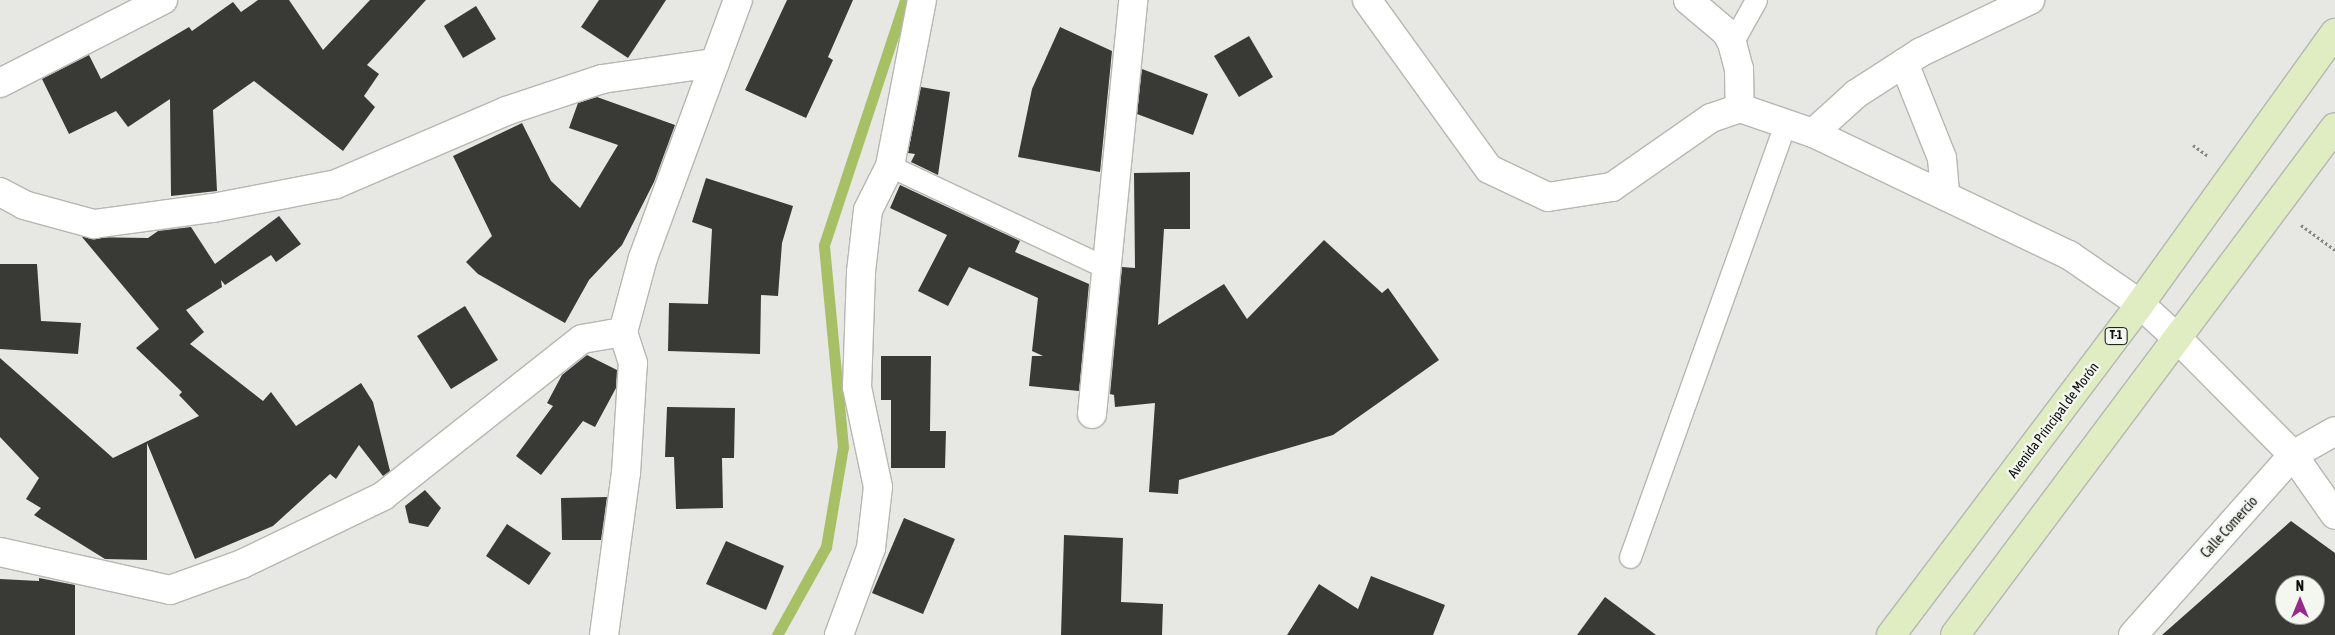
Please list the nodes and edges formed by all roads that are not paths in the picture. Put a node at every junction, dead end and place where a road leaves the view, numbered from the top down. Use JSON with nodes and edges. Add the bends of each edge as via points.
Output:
{"nodes":[{"id":1,"x":163,"y":0,"type":"edge"},
{"id":2,"x":738,"y":0,"type":"edge"},
{"id":3,"x":922,"y":0,"type":"edge"},
{"id":4,"x":1133,"y":0,"type":"edge"},
{"id":5,"x":1367,"y":0,"type":"edge"},
{"id":6,"x":1688,"y":0,"type":"edge"},
{"id":7,"x":1756,"y":0,"type":"edge"},
{"id":8,"x":2030,"y":0,"type":"edge"},
{"id":9,"x":2335,"y":33,"type":"edge"},
{"id":10,"x":1732,"y":43,"type":"junction"},
{"id":11,"x":715,"y":63,"type":"junction"},
{"id":12,"x":1904,"y":63,"type":"junction"},
{"id":13,"x":0,"y":82,"type":"edge"},
{"id":14,"x":1740,"y":108,"type":"junction"},
{"id":15,"x":1785,"y":123,"type":"junction"},
{"id":16,"x":2335,"y":127,"type":"edge"},
{"id":17,"x":1813,"y":133,"type":"junction"},
{"id":18,"x":890,"y":166,"type":"junction"},
{"id":19,"x":0,"y":192,"type":"edge"},
{"id":20,"x":1945,"y":196,"type":"junction"},
{"id":21,"x":1105,"y":267,"type":"junction"},
{"id":22,"x":2140,"y":304,"type":"junction"},
{"id":23,"x":623,"y":332,"type":"junction"},
{"id":24,"x":2178,"y":339,"type":"junction"},
{"id":25,"x":1092,"y":414,"type":"dead end"},
{"id":26,"x":2335,"y":431,"type":"edge"},
{"id":27,"x":2294,"y":455,"type":"junction"},
{"id":28,"x":2335,"y":515,"type":"edge"},
{"id":29,"x":0,"y":552,"type":"edge"},
{"id":30,"x":1630,"y":557,"type":"dead end"},
{"id":31,"x":604,"y":635,"type":"edge"},
{"id":32,"x":839,"y":635,"type":"edge"},
{"id":33,"x":1891,"y":635,"type":"edge"},
{"id":34,"x":1955,"y":635,"type":"edge"},
{"id":35,"x":2133,"y":635,"type":"edge"}],
"edges":[{"from":1,"to":13,"type":"street"},
{"from":2,"to":11,"type":"street"},
{"from":3,"to":18,"type":"street"},
{"from":4,"to":21,"type":"street"},
{"from":5,"to":14,"type":"street","via":[[1489,169],[1548,197],[1612,187],[1711,118]]},
{"from":6,"to":10,"type":"street","via":[[1726,32]]},
{"from":7,"to":10,"type":"lane"},
{"from":8,"to":12,"type":"street"},
{"from":9,"to":22,"type":"main road","name":"Avenida Principal de Morón","number":"T-1"},
{"from":10,"to":14,"type":"street","via":[[1739,69]]},
{"from":11,"to":19,"type":"street","via":[[602,79],[506,111],[336,184],[213,208],[94,224],[24,206]]},
{"from":11,"to":23,"type":"street","via":[[643,258]]},
{"from":12,"to":17,"type":"street","via":[[1856,94]]},
{"from":12,"to":20,"type":"street","via":[[1942,158]]},
{"from":14,"to":15,"type":"street"},
{"from":15,"to":17,"type":"street"},
{"from":15,"to":30,"type":"lane"},
{"from":16,"to":24,"type":"main road"},
{"from":17,"to":20,"type":"street"},
{"from":18,"to":21,"type":"lane"},
{"from":18,"to":32,"type":"street","via":[[868,210],[858,334],[858,388],[878,487],[871,548]]},
{"from":20,"to":22,"type":"street","via":[[2069,255]]},
{"from":21,"to":25,"type":"street"},
{"from":22,"to":24,"type":"street"},
{"from":22,"to":33,"type":"main road","name":"Avenida Principal de Morón","number":"T-1"},
{"from":23,"to":29,"type":"street","via":[[582,339],[383,496],[242,564],[170,590]]},
{"from":23,"to":31,"type":"street","via":[[633,364],[626,473]]},
{"from":24,"to":27,"type":"street"},
{"from":24,"to":34,"type":"main road"},
{"from":26,"to":27,"type":"street","name":"Calle Comercio"},
{"from":27,"to":28,"type":"street"},
{"from":27,"to":35,"type":"street","name":"Calle Comercio"}]}
